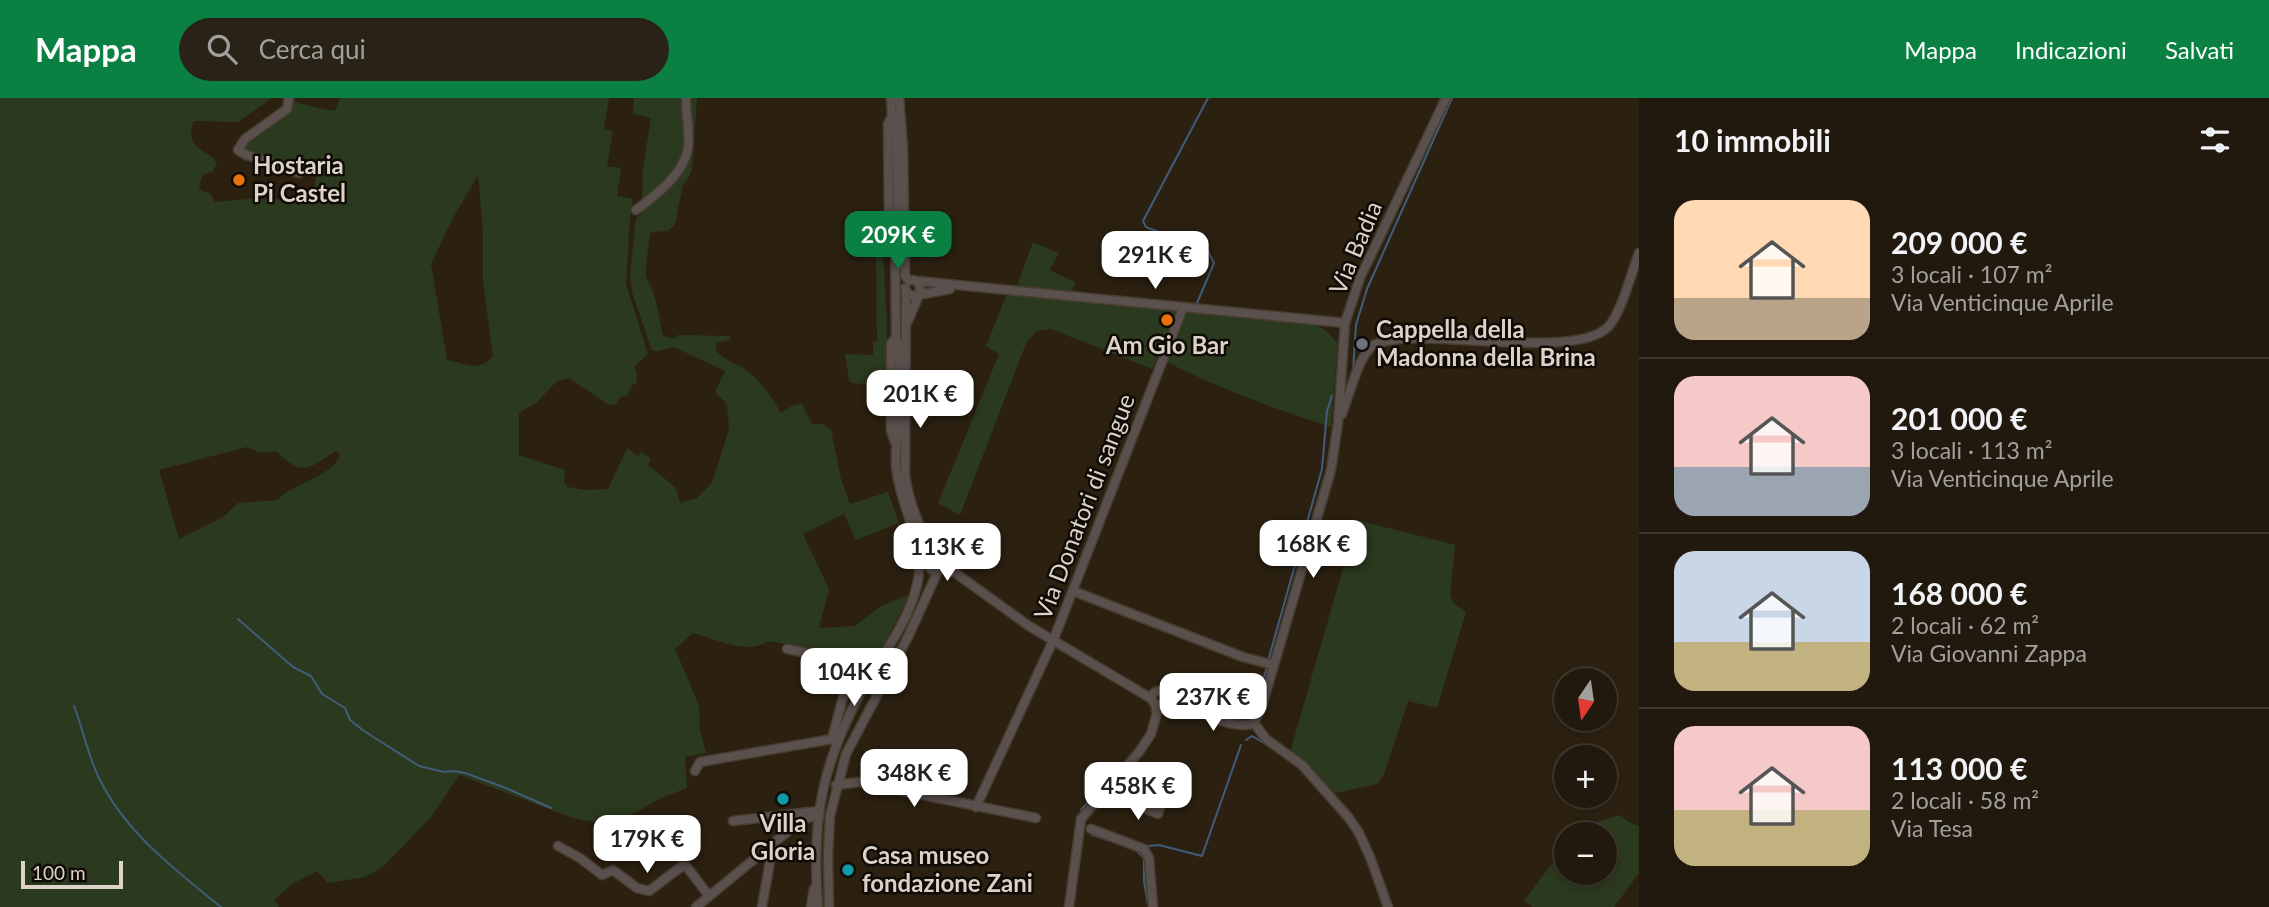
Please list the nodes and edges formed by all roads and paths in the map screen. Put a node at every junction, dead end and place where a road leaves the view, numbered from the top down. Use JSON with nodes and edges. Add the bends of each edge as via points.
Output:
{"nodes":[{"id":1,"x":289,"y":98,"type":"edge"},
{"id":2,"x":686,"y":98,"type":"edge"},
{"id":3,"x":891,"y":98,"type":"edge"},
{"id":4,"x":899,"y":98,"type":"edge"},
{"id":5,"x":1446,"y":98,"type":"edge"},
{"id":6,"x":299,"y":173,"type":"dead end"},
{"id":7,"x":635,"y":210,"type":"dead end"},
{"id":8,"x":1639,"y":253,"type":"edge"},
{"id":9,"x":895,"y":281,"type":"junction"},
{"id":10,"x":909,"y":285,"type":"junction"},
{"id":11,"x":963,"y":287,"type":"junction"},
{"id":12,"x":896,"y":293,"type":"junction"},
{"id":13,"x":918,"y":294,"type":"junction"},
{"id":14,"x":1183,"y":308,"type":"junction"},
{"id":15,"x":907,"y":322,"type":"junction"},
{"id":16,"x":1345,"y":323,"type":"junction"},
{"id":17,"x":1338,"y":424,"type":"junction"},
{"id":18,"x":936,"y":566,"type":"junction"},
{"id":19,"x":1073,"y":591,"type":"junction"},
{"id":20,"x":1053,"y":641,"type":"junction"},
{"id":21,"x":787,"y":649,"type":"dead end"},
{"id":22,"x":1269,"y":664,"type":"junction"},
{"id":23,"x":1159,"y":701,"type":"junction"},
{"id":24,"x":1254,"y":723,"type":"junction"},
{"id":25,"x":835,"y":739,"type":"junction"},
{"id":26,"x":841,"y":769,"type":"junction"},
{"id":27,"x":695,"y":771,"type":"dead end"},
{"id":28,"x":859,"y":782,"type":"junction"},
{"id":29,"x":836,"y":785,"type":"junction"},
{"id":30,"x":1105,"y":791,"type":"junction"},
{"id":31,"x":1161,"y":804,"type":"dead end"},
{"id":32,"x":976,"y":807,"type":"junction"},
{"id":33,"x":818,"y":813,"type":"junction"},
{"id":34,"x":1036,"y":818,"type":"dead end"},
{"id":35,"x":733,"y":821,"type":"dead end"},
{"id":36,"x":1091,"y":829,"type":"dead end"},
{"id":37,"x":773,"y":844,"type":"junction"},
{"id":38,"x":558,"y":846,"type":"dead end"},
{"id":39,"x":815,"y":883,"type":"junction"},
{"id":40,"x":709,"y":896,"type":"junction"},
{"id":41,"x":696,"y":907,"type":"edge"},
{"id":42,"x":762,"y":907,"type":"edge"},
{"id":43,"x":811,"y":907,"type":"edge"},
{"id":44,"x":818,"y":907,"type":"edge"},
{"id":45,"x":829,"y":907,"type":"edge"},
{"id":46,"x":1069,"y":907,"type":"edge"},
{"id":47,"x":1153,"y":907,"type":"edge"},
{"id":48,"x":1388,"y":907,"type":"edge"}],
"edges":[{"from":1,"to":6,"type":"street","via":[[287,108],[245,139],[238,150]]},
{"from":2,"to":7,"type":"street","via":[[688,149],[678,171]]},
{"from":3,"to":9,"type":"street","via":[[891,116],[896,123]]},
{"from":4,"to":10,"type":"street"},
{"from":5,"to":16,"type":"street","name":"Via Badia","via":[[1360,278]]},
{"from":8,"to":17,"type":"street","via":[[1616,315],[1608,328],[1591,337],[1514,343],[1409,338],[1374,344],[1365,354]]},
{"from":9,"to":10,"type":"street"},
{"from":9,"to":12,"type":"street"},
{"from":10,"to":11,"type":"street"},
{"from":10,"to":12,"type":"street"},
{"from":10,"to":13,"type":"street","via":[[920,288]]},
{"from":10,"to":15,"type":"street"},
{"from":11,"to":13,"type":"street"},
{"from":11,"to":14,"type":"street"},
{"from":12,"to":25,"type":"street","via":[[898,484],[917,552],[918,582],[906,614]]},
{"from":13,"to":15,"type":"street"},
{"from":14,"to":16,"type":"street"},
{"from":14,"to":19,"type":"street","name":"Via Donatori di sangue"},
{"from":15,"to":18,"type":"street","via":[[905,475]]},
{"from":16,"to":17,"type":"street","name":"Via Badia"},
{"from":17,"to":22,"type":"street","via":[[1331,470]]},
{"from":18,"to":20,"type":"street","via":[[958,575]]},
{"from":18,"to":26,"type":"street","via":[[929,593],[856,730]]},
{"from":19,"to":20,"type":"street","name":"Via Donatori di sangue"},
{"from":19,"to":22,"type":"street"},
{"from":20,"to":23,"type":"street"},
{"from":20,"to":32,"type":"street","name":"Via Donatori di sangue"},
{"from":21,"to":25,"type":"street","via":[[837,659],[855,669],[845,690]]},
{"from":22,"to":24,"type":"street","via":[[1262,706]]},
{"from":23,"to":24,"type":"street","via":[[1176,700],[1223,722]]},
{"from":23,"to":30,"type":"street","via":[[1151,734]]},
{"from":24,"to":48,"type":"street","via":[[1266,739],[1302,765],[1349,818],[1370,857]]},
{"from":25,"to":27,"type":"street","via":[[699,762]]},
{"from":25,"to":33,"type":"street"},
{"from":26,"to":28,"type":"street"},
{"from":26,"to":29,"type":"street"},
{"from":28,"to":29,"type":"street"},
{"from":28,"to":32,"type":"street"},
{"from":29,"to":45,"type":"street","via":[[830,816]]},
{"from":30,"to":31,"type":"street","via":[[1158,814]]},
{"from":30,"to":46,"type":"street","via":[[1081,819]]},
{"from":32,"to":34,"type":"street"},
{"from":33,"to":35,"type":"street"},
{"from":33,"to":37,"type":"street","via":[[803,819]]},
{"from":33,"to":39,"type":"street"},
{"from":36,"to":47,"type":"street","via":[[1144,849],[1149,858]]},
{"from":37,"to":40,"type":"street"},
{"from":37,"to":42,"type":"street"},
{"from":38,"to":40,"type":"street","via":[[602,875],[613,870],[642,891],[687,867]]},
{"from":39,"to":43,"type":"street"},
{"from":39,"to":44,"type":"street"},
{"from":40,"to":41,"type":"street"}]}
